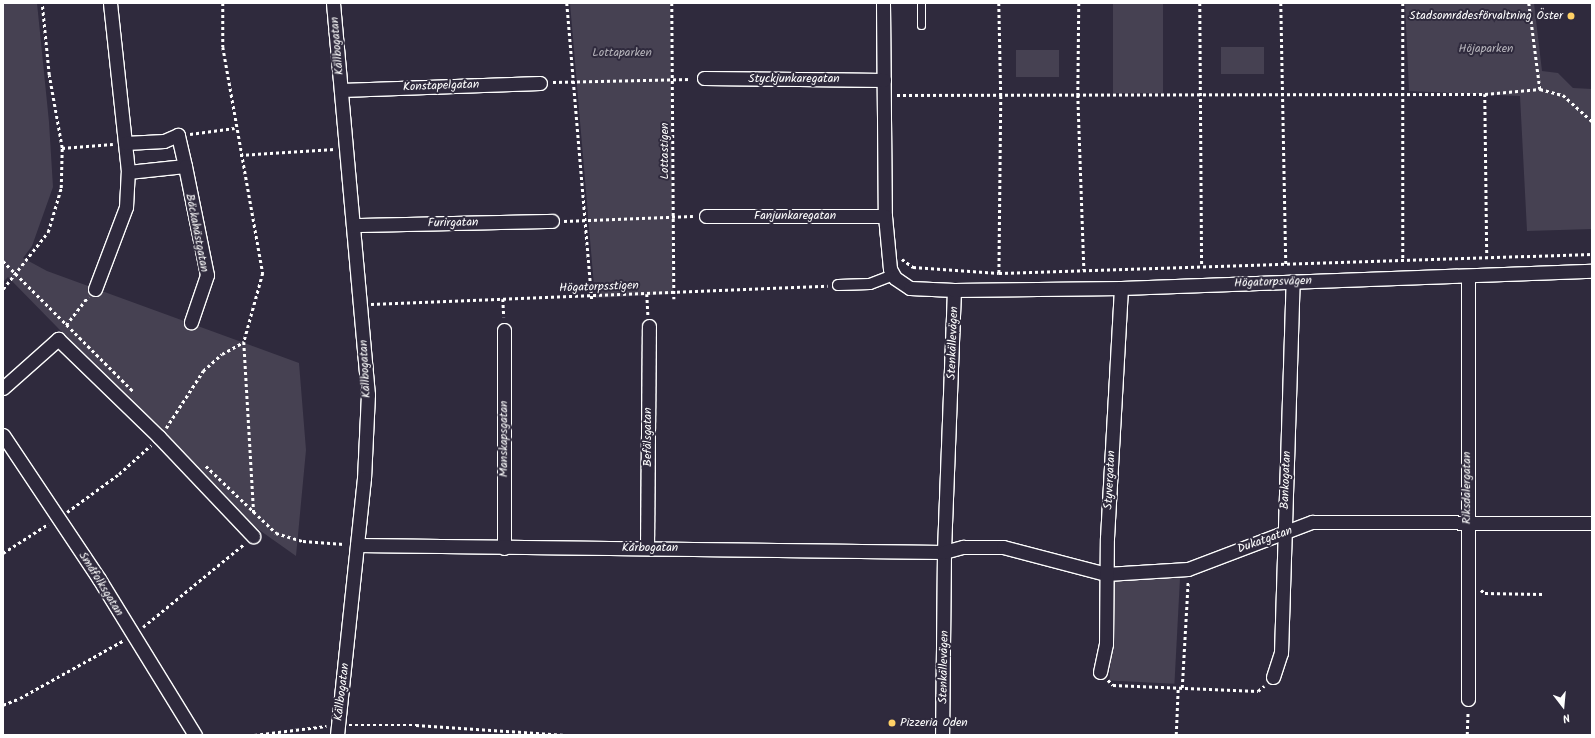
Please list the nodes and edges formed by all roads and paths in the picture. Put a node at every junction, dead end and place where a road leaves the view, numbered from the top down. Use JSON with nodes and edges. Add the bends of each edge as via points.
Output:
{"nodes":[{"id":1,"x":42,"y":3,"type":"edge"},
{"id":2,"x":110,"y":3,"type":"edge"},
{"id":3,"x":223,"y":3,"type":"edge"},
{"id":4,"x":333,"y":3,"type":"edge"},
{"id":5,"x":567,"y":3,"type":"edge"},
{"id":6,"x":672,"y":3,"type":"edge"},
{"id":7,"x":883,"y":3,"type":"edge"},
{"id":8,"x":921,"y":3,"type":"edge"},
{"id":9,"x":999,"y":3,"type":"edge"},
{"id":10,"x":1079,"y":3,"type":"edge"},
{"id":11,"x":1200,"y":3,"type":"edge"},
{"id":12,"x":1281,"y":3,"type":"edge"},
{"id":13,"x":1403,"y":3,"type":"edge"},
{"id":14,"x":1529,"y":3,"type":"edge"},
{"id":15,"x":921,"y":25,"type":"dead end"},
{"id":16,"x":704,"y":78,"type":"joint"},
{"id":17,"x":674,"y":80,"type":"junction"},
{"id":18,"x":884,"y":80,"type":"junction"},
{"id":19,"x":574,"y":81,"type":"junction"},
{"id":20,"x":540,"y":83,"type":"joint"},
{"id":21,"x":897,"y":87,"type":"dead end"},
{"id":22,"x":342,"y":90,"type":"junction"},
{"id":23,"x":1540,"y":90,"type":"junction"},
{"id":24,"x":1283,"y":93,"type":"junction"},
{"id":25,"x":1402,"y":94,"type":"junction"},
{"id":26,"x":1485,"y":94,"type":"junction"},
{"id":27,"x":897,"y":95,"type":"junction"},
{"id":28,"x":1078,"y":95,"type":"junction"},
{"id":29,"x":1201,"y":95,"type":"junction"},
{"id":30,"x":1001,"y":96,"type":"junction"},
{"id":31,"x":897,"y":103,"type":"dead end"},
{"id":32,"x":1592,"y":121,"type":"edge"},
{"id":33,"x":235,"y":128,"type":"junction"},
{"id":34,"x":178,"y":135,"type":"junction"},
{"id":35,"x":125,"y":143,"type":"junction"},
{"id":36,"x":62,"y":148,"type":"junction"},
{"id":37,"x":347,"y":149,"type":"junction"},
{"id":38,"x":240,"y":154,"type":"junction"},
{"id":39,"x":185,"y":166,"type":"junction"},
{"id":40,"x":128,"y":172,"type":"junction"},
{"id":41,"x":706,"y":216,"type":"joint"},
{"id":42,"x":885,"y":216,"type":"junction"},
{"id":43,"x":675,"y":217,"type":"junction"},
{"id":44,"x":586,"y":220,"type":"junction"},
{"id":45,"x":552,"y":221,"type":"joint"},
{"id":46,"x":354,"y":225,"type":"junction"},
{"id":47,"x":1592,"y":254,"type":"edge"},
{"id":48,"x":900,"y":255,"type":"dead end"},
{"id":49,"x":1487,"y":256,"type":"junction"},
{"id":50,"x":1403,"y":259,"type":"junction"},
{"id":51,"x":3,"y":261,"type":"edge"},
{"id":52,"x":1286,"y":264,"type":"junction"},
{"id":53,"x":1202,"y":266,"type":"junction"},
{"id":54,"x":1084,"y":270,"type":"junction"},
{"id":55,"x":1592,"y":272,"type":"edge"},
{"id":56,"x":15,"y":273,"type":"junction"},
{"id":57,"x":999,"y":273,"type":"junction"},
{"id":58,"x":893,"y":274,"type":"junction"},
{"id":59,"x":1468,"y":276,"type":"junction"},
{"id":60,"x":1293,"y":281,"type":"junction"},
{"id":61,"x":838,"y":285,"type":"joint"},
{"id":62,"x":3,"y":288,"type":"edge"},
{"id":63,"x":1121,"y":288,"type":"junction"},
{"id":64,"x":95,"y":289,"type":"joint"},
{"id":65,"x":954,"y":290,"type":"junction"},
{"id":66,"x":647,"y":294,"type":"junction"},
{"id":67,"x":674,"y":294,"type":"junction"},
{"id":68,"x":592,"y":296,"type":"junction"},
{"id":69,"x":503,"y":299,"type":"junction"},
{"id":70,"x":674,"y":299,"type":"dead end"},
{"id":71,"x":592,"y":301,"type":"dead end"},
{"id":72,"x":361,"y":304,"type":"junction"},
{"id":73,"x":191,"y":322,"type":"dead end"},
{"id":74,"x":67,"y":324,"type":"junction"},
{"id":75,"x":648,"y":326,"type":"joint"},
{"id":76,"x":504,"y":330,"type":"joint"},
{"id":77,"x":58,"y":339,"type":"junction"},
{"id":78,"x":244,"y":342,"type":"junction"},
{"id":79,"x":3,"y":388,"type":"edge"},
{"id":80,"x":139,"y":398,"type":"dead end"},
{"id":81,"x":161,"y":421,"type":"dead end"},
{"id":82,"x":166,"y":426,"type":"junction"},
{"id":83,"x":172,"y":432,"type":"dead end"},
{"id":84,"x":3,"y":435,"type":"edge"},
{"id":85,"x":159,"y":438,"type":"junction"},
{"id":86,"x":205,"y":464,"type":"dead end"},
{"id":87,"x":254,"y":514,"type":"junction"},
{"id":88,"x":57,"y":518,"type":"junction"},
{"id":89,"x":1466,"y":523,"type":"junction"},
{"id":90,"x":1592,"y":523,"type":"edge"},
{"id":91,"x":1284,"y":533,"type":"junction"},
{"id":92,"x":253,"y":536,"type":"dead end"},
{"id":93,"x":357,"y":545,"type":"junction"},
{"id":94,"x":504,"y":548,"type":"junction"},
{"id":95,"x":647,"y":548,"type":"junction"},
{"id":96,"x":944,"y":552,"type":"junction"},
{"id":97,"x":3,"y":553,"type":"edge"},
{"id":98,"x":1188,"y":568,"type":"junction"},
{"id":99,"x":1106,"y":574,"type":"junction"},
{"id":100,"x":1467,"y":588,"type":"junction"},
{"id":101,"x":1545,"y":594,"type":"dead end"},
{"id":102,"x":1100,"y":672,"type":"joint"},
{"id":103,"x":1273,"y":677,"type":"joint"},
{"id":104,"x":1178,"y":688,"type":"junction"},
{"id":105,"x":1182,"y":688,"type":"junction"},
{"id":106,"x":1468,"y":699,"type":"joint"},
{"id":107,"x":338,"y":730,"type":"edge"},
{"id":108,"x":195,"y":735,"type":"edge"},
{"id":109,"x":254,"y":735,"type":"edge"},
{"id":110,"x":566,"y":735,"type":"edge"},
{"id":111,"x":942,"y":735,"type":"edge"},
{"id":112,"x":1176,"y":735,"type":"edge"},
{"id":113,"x":1467,"y":735,"type":"edge"}],
"edges":[{"from":1,"to":36,"type":"path","via":[[49,75]]},
{"from":2,"to":35,"type":"street"},
{"from":3,"to":33,"type":"path","via":[[223,47]]},
{"from":4,"to":22,"type":"street","name":"Källbogatan"},
{"from":5,"to":19,"type":"path"},
{"from":6,"to":17,"type":"path","name":"Lottastigen"},
{"from":7,"to":18,"type":"street"},
{"from":8,"to":15,"type":"lane"},
{"from":9,"to":30,"type":"path"},
{"from":10,"to":28,"type":"path"},
{"from":11,"to":29,"type":"path"},
{"from":12,"to":24,"type":"path"},
{"from":13,"to":25,"type":"path"},
{"from":14,"to":23,"type":"path"},
{"from":16,"to":17,"type":"path"},
{"from":16,"to":18,"type":"street","name":"Styckjunkaregatan"},
{"from":17,"to":19,"type":"path"},
{"from":17,"to":43,"type":"path","name":"Lottastigen"},
{"from":18,"to":42,"type":"street"},
{"from":19,"to":20,"type":"path"},
{"from":19,"to":44,"type":"path"},
{"from":20,"to":22,"type":"street","name":"Konstapelgatan"},
{"from":21,"to":27,"type":"path"},
{"from":22,"to":37,"type":"street","name":"Källbogatan"},
{"from":23,"to":26,"type":"path"},
{"from":23,"to":32,"type":"path","via":[[1563,95]]},
{"from":24,"to":25,"type":"path"},
{"from":24,"to":29,"type":"path"},
{"from":24,"to":52,"type":"path"},
{"from":25,"to":26,"type":"path"},
{"from":25,"to":50,"type":"path"},
{"from":26,"to":49,"type":"path"},
{"from":27,"to":30,"type":"path"},
{"from":27,"to":31,"type":"path"},
{"from":28,"to":29,"type":"path"},
{"from":28,"to":30,"type":"path"},
{"from":28,"to":54,"type":"path"},
{"from":29,"to":53,"type":"path"},
{"from":30,"to":57,"type":"path"},
{"from":33,"to":34,"type":"path"},
{"from":33,"to":38,"type":"path"},
{"from":34,"to":35,"type":"street","via":[[164,141]]},
{"from":34,"to":39,"type":"street","name":"Bäckahästgatan"},
{"from":35,"to":36,"type":"path"},
{"from":35,"to":40,"type":"street"},
{"from":36,"to":56,"type":"path","via":[[61,188],[54,218],[48,232]]},
{"from":37,"to":38,"type":"path"},
{"from":37,"to":46,"type":"street","name":"Källbogatan"},
{"from":38,"to":78,"type":"path","via":[[263,273]]},
{"from":39,"to":40,"type":"street"},
{"from":39,"to":73,"type":"street","name":"Bäckahästgatan","via":[[207,275]]},
{"from":40,"to":64,"type":"street","via":[[126,207]]},
{"from":41,"to":42,"type":"street","name":"Fanjunkaregatan"},
{"from":41,"to":43,"type":"path"},
{"from":42,"to":58,"type":"street","via":[[889,263]]},
{"from":43,"to":44,"type":"path"},
{"from":43,"to":67,"type":"path","name":"Lottastigen"},
{"from":44,"to":45,"type":"path"},
{"from":44,"to":68,"type":"path"},
{"from":45,"to":46,"type":"street","name":"Furirgatan"},
{"from":46,"to":72,"type":"street","name":"Källbogatan"},
{"from":47,"to":49,"type":"path"},
{"from":48,"to":57,"type":"path","via":[[913,267]]},
{"from":49,"to":50,"type":"path"},
{"from":50,"to":52,"type":"path"},
{"from":51,"to":56,"type":"path"},
{"from":52,"to":53,"type":"path"},
{"from":53,"to":54,"type":"path"},
{"from":54,"to":57,"type":"path"},
{"from":55,"to":59,"type":"street","name":"Högatorpsvägen"},
{"from":56,"to":62,"type":"path"},
{"from":56,"to":74,"type":"path"},
{"from":58,"to":61,"type":"street","via":[[870,284]]},
{"from":58,"to":65,"type":"street","name":"Stenkällevägen","via":[[902,285],[910,288]]},
{"from":59,"to":60,"type":"street","name":"Högatorpsvägen"},
{"from":59,"to":89,"type":"street","name":"Riksdalergatan"},
{"from":60,"to":63,"type":"street","name":"Högatorpsvägen"},
{"from":60,"to":91,"type":"street","name":"Bankogatan"},
{"from":61,"to":67,"type":"path","name":"Högatorpsstigen"},
{"from":63,"to":65,"type":"street","name":"Högatorpsvägen"},
{"from":63,"to":99,"type":"street","name":"Styvergatan"},
{"from":64,"to":74,"type":"path"},
{"from":65,"to":96,"type":"street","name":"Stenkällevägen"},
{"from":66,"to":67,"type":"path","name":"Högatorpsstigen"},
{"from":66,"to":68,"type":"path","name":"Högatorpsstigen"},
{"from":66,"to":75,"type":"path"},
{"from":67,"to":70,"type":"path","name":"Lottastigen"},
{"from":68,"to":69,"type":"path","name":"Högatorpsstigen"},
{"from":68,"to":71,"type":"path"},
{"from":69,"to":72,"type":"path","name":"Högatorpsstigen"},
{"from":69,"to":76,"type":"path"},
{"from":72,"to":93,"type":"street","name":"Källbogatan","via":[[368,394],[364,478]]},
{"from":74,"to":77,"type":"path"},
{"from":74,"to":80,"type":"path"},
{"from":75,"to":95,"type":"street","name":"Befälsgatan"},
{"from":76,"to":94,"type":"street","name":"Manskapsgatan"},
{"from":77,"to":79,"type":"street"},
{"from":77,"to":85,"type":"street"},
{"from":78,"to":82,"type":"path","via":[[222,354],[203,371]]},
{"from":78,"to":87,"type":"path"},
{"from":81,"to":82,"type":"path"},
{"from":82,"to":83,"type":"path"},
{"from":82,"to":85,"type":"path"},
{"from":84,"to":88,"type":"street","name":"Småfolksgatan"},
{"from":85,"to":88,"type":"path","via":[[91,496]]},
{"from":85,"to":92,"type":"street"},
{"from":86,"to":87,"type":"path"},
{"from":87,"to":93,"type":"path","via":[[271,530],[288,538]]},
{"from":88,"to":97,"type":"path"},
{"from":88,"to":108,"type":"street","name":"Småfolksgatan","via":[[99,579]]},
{"from":89,"to":90,"type":"street","name":"Dukatgatan"},
{"from":89,"to":91,"type":"street","name":"Dukatgatan","via":[[1312,522]]},
{"from":89,"to":100,"type":"street","name":"Riksdalergatan"},
{"from":91,"to":98,"type":"street","name":"Dukatgatan"},
{"from":91,"to":103,"type":"street","name":"Bankogatan","via":[[1281,653]]},
{"from":93,"to":94,"type":"street","name":"Kårbogatan"},
{"from":93,"to":107,"type":"street","name":"Källbogatan"},
{"from":94,"to":95,"type":"street","name":"Kårbogatan"},
{"from":95,"to":96,"type":"street","name":"Kårbogatan"},
{"from":96,"to":99,"type":"street","name":"Dukatgatan","via":[[963,547],[1003,547]]},
{"from":96,"to":111,"type":"street","name":"Stenkällevägen"},
{"from":98,"to":99,"type":"street","name":"Dukatgatan"},
{"from":98,"to":105,"type":"path"},
{"from":99,"to":102,"type":"street","name":"Styvergatan","via":[[1106,644]]},
{"from":100,"to":101,"type":"path","via":[[1478,588],[1485,593]]},
{"from":100,"to":106,"type":"street","name":"Riksdalergatan"},
{"from":102,"to":104,"type":"path","via":[[1113,685]]},
{"from":103,"to":105,"type":"path","via":[[1258,691]]},
{"from":104,"to":105,"type":"path"},
{"from":104,"to":112,"type":"path"},
{"from":106,"to":113,"type":"path"},
{"from":107,"to":109,"type":"path"},
{"from":107,"to":110,"type":"path","via":[[416,725]]}]}
